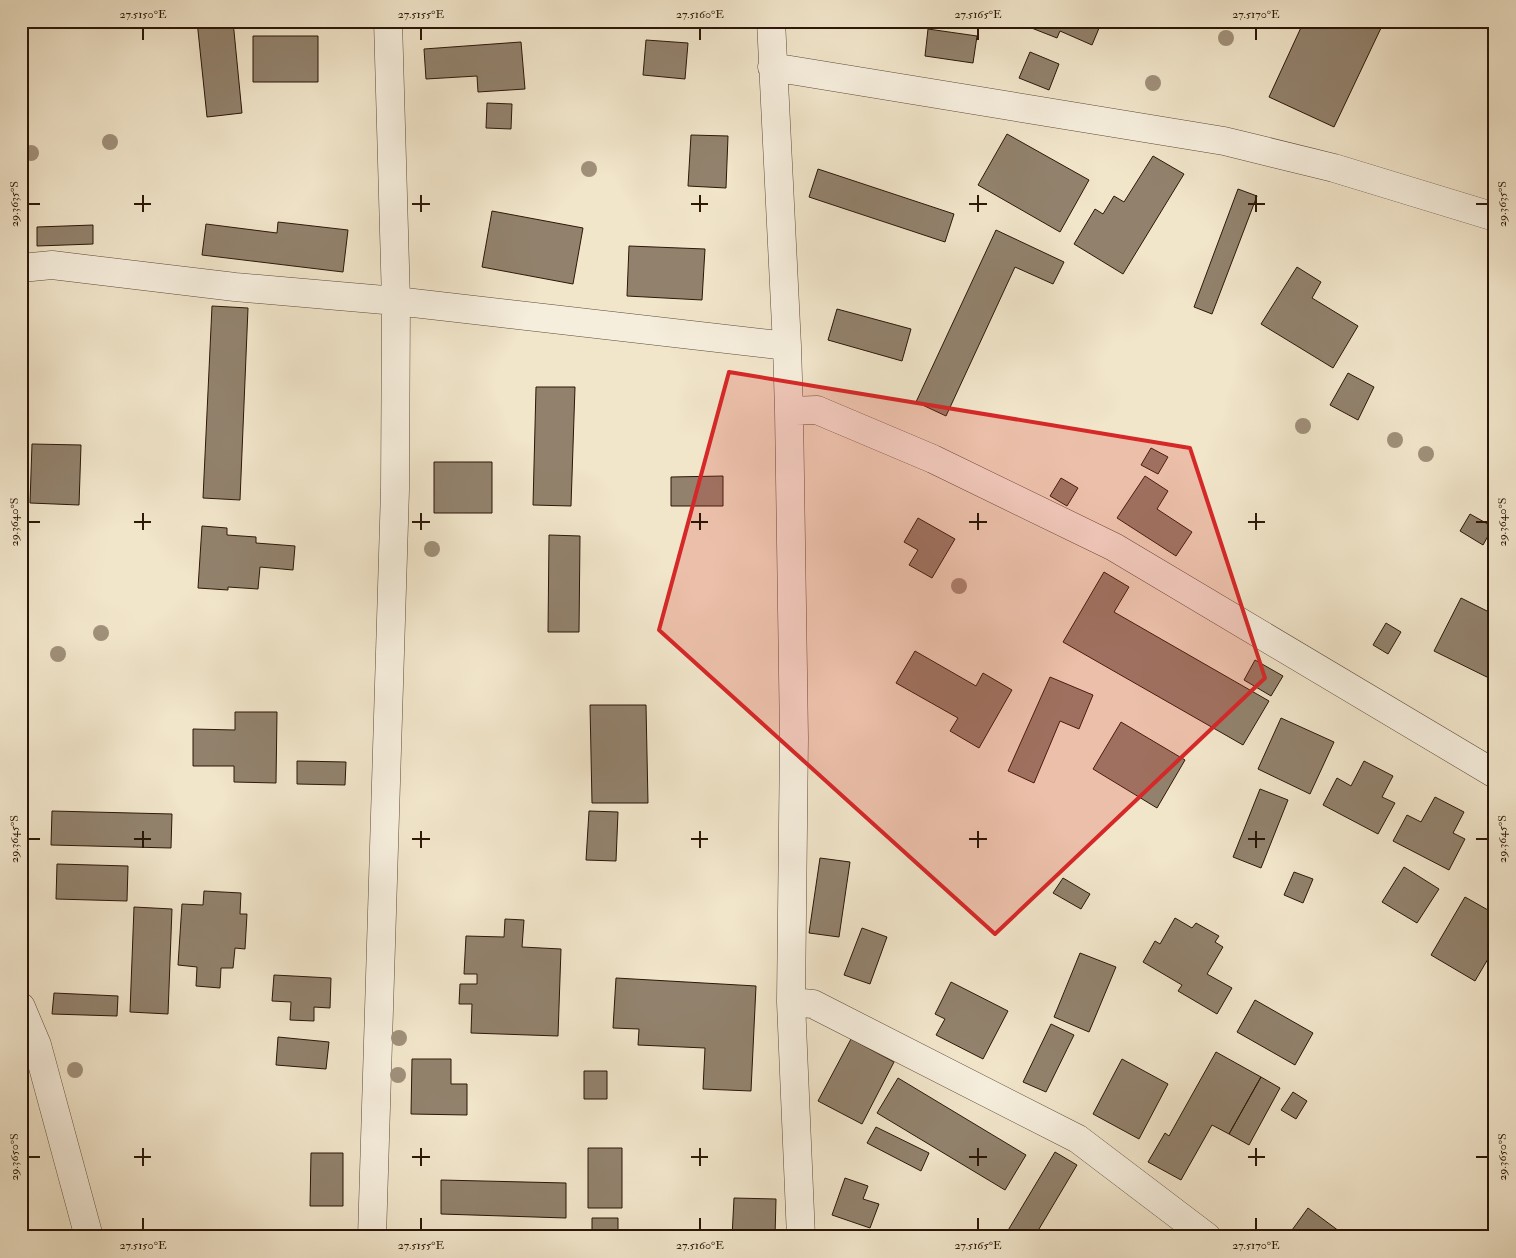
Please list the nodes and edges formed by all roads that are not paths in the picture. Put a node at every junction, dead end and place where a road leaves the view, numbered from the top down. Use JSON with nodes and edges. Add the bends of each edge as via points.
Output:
{"nodes":[{"id":1,"x":388,"y":21,"type":"edge"},
{"id":2,"x":770,"y":21,"type":"edge"},
{"id":3,"x":772,"y":67,"type":"junction"},
{"id":4,"x":1495,"y":217,"type":"edge"},
{"id":5,"x":21,"y":268,"type":"edge"},
{"id":6,"x":396,"y":301,"type":"junction"},
{"id":7,"x":787,"y":346,"type":"junction"},
{"id":8,"x":789,"y":411,"type":"junction"},
{"id":9,"x":1495,"y":774,"type":"edge"},
{"id":10,"x":791,"y":1002,"type":"junction"},
{"id":11,"x":21,"y":1007,"type":"edge"},
{"id":12,"x":29,"y":1048,"type":"edge"},
{"id":13,"x":89,"y":1237,"type":"edge"},
{"id":14,"x":372,"y":1237,"type":"edge"},
{"id":15,"x":801,"y":1237,"type":"edge"},
{"id":16,"x":1207,"y":1237,"type":"edge"}],
"edges":[{"from":1,"to":6,"type":"street"},
{"from":2,"to":3,"type":"street"},
{"from":3,"to":4,"type":"street","via":[[1224,141],[1334,168]]},
{"from":3,"to":7,"type":"street"},
{"from":5,"to":6,"type":"street","via":[[52,265],[235,287]]},
{"from":6,"to":7,"type":"street"},
{"from":6,"to":14,"type":"street","via":[[394,510]]},
{"from":7,"to":8,"type":"street"},
{"from":8,"to":9,"type":"street","via":[[817,410],[933,459],[1114,547]]},
{"from":8,"to":10,"type":"street","via":[[794,738]]},
{"from":10,"to":15,"type":"street"},
{"from":10,"to":16,"type":"street","via":[[813,1004],[1078,1140]]},
{"from":11,"to":12,"type":"street"},
{"from":12,"to":13,"type":"street"}]}
